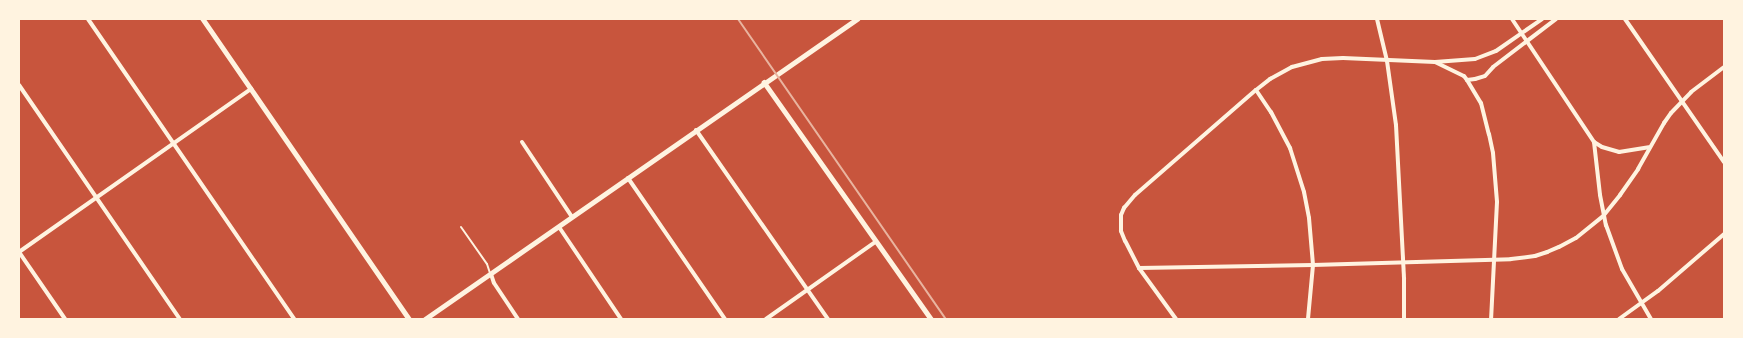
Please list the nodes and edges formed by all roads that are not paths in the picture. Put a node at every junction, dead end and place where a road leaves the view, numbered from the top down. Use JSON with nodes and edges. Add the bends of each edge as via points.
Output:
{"nodes":[{"id":1,"x":88,"y":19,"type":"edge"},
{"id":2,"x":203,"y":19,"type":"edge"},
{"id":3,"x":857,"y":19,"type":"edge"},
{"id":4,"x":1377,"y":19,"type":"edge"},
{"id":5,"x":1512,"y":19,"type":"edge"},
{"id":6,"x":1542,"y":19,"type":"edge"},
{"id":7,"x":1556,"y":19,"type":"edge"},
{"id":8,"x":1625,"y":19,"type":"edge"},
{"id":9,"x":1522,"y":34,"type":"junction"},
{"id":10,"x":1526,"y":40,"type":"junction"},
{"id":11,"x":1387,"y":61,"type":"junction"},
{"id":12,"x":1435,"y":62,"type":"junction"},
{"id":13,"x":1724,"y":67,"type":"edge"},
{"id":14,"x":1467,"y":80,"type":"junction"},
{"id":15,"x":764,"y":82,"type":"junction"},
{"id":16,"x":19,"y":85,"type":"edge"},
{"id":17,"x":251,"y":89,"type":"junction"},
{"id":18,"x":1256,"y":90,"type":"junction"},
{"id":19,"x":1681,"y":102,"type":"junction"},
{"id":20,"x":696,"y":130,"type":"junction"},
{"id":21,"x":522,"y":142,"type":"dead end"},
{"id":22,"x":1594,"y":142,"type":"junction"},
{"id":23,"x":174,"y":144,"type":"junction"},
{"id":24,"x":1650,"y":147,"type":"junction"},
{"id":25,"x":1724,"y":162,"type":"edge"},
{"id":26,"x":628,"y":178,"type":"junction"},
{"id":27,"x":96,"y":198,"type":"junction"},
{"id":28,"x":1604,"y":215,"type":"junction"},
{"id":29,"x":572,"y":217,"type":"junction"},
{"id":30,"x":461,"y":227,"type":"dead end"},
{"id":31,"x":558,"y":227,"type":"junction"},
{"id":32,"x":1724,"y":234,"type":"edge"},
{"id":33,"x":875,"y":242,"type":"junction"},
{"id":34,"x":19,"y":252,"type":"edge"},
{"id":35,"x":1494,"y":259,"type":"junction"},
{"id":36,"x":1403,"y":263,"type":"junction"},
{"id":37,"x":1313,"y":265,"type":"junction"},
{"id":38,"x":1139,"y":268,"type":"junction"},
{"id":39,"x":491,"y":274,"type":"junction"},
{"id":40,"x":808,"y":290,"type":"junction"},
{"id":41,"x":1641,"y":304,"type":"junction"},
{"id":42,"x":65,"y":319,"type":"edge"},
{"id":43,"x":180,"y":319,"type":"edge"},
{"id":44,"x":294,"y":319,"type":"edge"},
{"id":45,"x":409,"y":319,"type":"edge"},
{"id":46,"x":425,"y":319,"type":"edge"},
{"id":47,"x":518,"y":319,"type":"edge"},
{"id":48,"x":621,"y":319,"type":"edge"},
{"id":49,"x":725,"y":319,"type":"edge"},
{"id":50,"x":766,"y":319,"type":"edge"},
{"id":51,"x":828,"y":319,"type":"edge"},
{"id":52,"x":931,"y":319,"type":"edge"},
{"id":53,"x":1176,"y":319,"type":"edge"},
{"id":54,"x":1308,"y":319,"type":"edge"},
{"id":55,"x":1404,"y":319,"type":"edge"},
{"id":56,"x":1491,"y":319,"type":"edge"},
{"id":57,"x":1619,"y":319,"type":"edge"},
{"id":58,"x":1651,"y":319,"type":"edge"}],
"edges":[{"from":1,"to":23,"type":"street"},
{"from":2,"to":17,"type":"street"},
{"from":3,"to":15,"type":"street"},
{"from":4,"to":11,"type":"street"},
{"from":5,"to":9,"type":"street"},
{"from":6,"to":9,"type":"street"},
{"from":7,"to":10,"type":"street"},
{"from":8,"to":19,"type":"street"},
{"from":9,"to":10,"type":"street"},
{"from":9,"to":12,"type":"street","via":[[1496,52],[1485,56]]},
{"from":10,"to":14,"type":"street","via":[[1485,76]]},
{"from":10,"to":22,"type":"street"},
{"from":11,"to":12,"type":"street"},
{"from":11,"to":18,"type":"street","via":[[1322,59],[1304,63],[1281,73]]},
{"from":11,"to":36,"type":"street","via":[[1396,125]]},
{"from":12,"to":14,"type":"street"},
{"from":13,"to":19,"type":"street","via":[[1703,81]]},
{"from":14,"to":35,"type":"street","via":[[1481,103],[1493,153],[1497,202]]},
{"from":15,"to":20,"type":"street"},
{"from":15,"to":33,"type":"street"},
{"from":16,"to":27,"type":"street"},
{"from":17,"to":23,"type":"street"},
{"from":17,"to":45,"type":"street"},
{"from":18,"to":37,"type":"street","via":[[1272,112],[1297,166],[1309,218]]},
{"from":18,"to":38,"type":"street","via":[[1135,195],[1124,208],[1121,215],[1121,230]]},
{"from":19,"to":24,"type":"street","via":[[1664,123]]},
{"from":19,"to":25,"type":"street"},
{"from":20,"to":26,"type":"street"},
{"from":20,"to":40,"type":"street"},
{"from":21,"to":29,"type":"street"},
{"from":22,"to":24,"type":"street","via":[[1619,152]]},
{"from":22,"to":28,"type":"street"},
{"from":23,"to":27,"type":"street"},
{"from":23,"to":44,"type":"street"},
{"from":24,"to":28,"type":"street","via":[[1631,180]]},
{"from":26,"to":29,"type":"street"},
{"from":26,"to":49,"type":"street"},
{"from":27,"to":34,"type":"street"},
{"from":27,"to":43,"type":"street"},
{"from":28,"to":35,"type":"street","via":[[1576,238],[1559,247],[1535,256]]},
{"from":28,"to":41,"type":"street","via":[[1618,259]]},
{"from":29,"to":31,"type":"street"},
{"from":30,"to":39,"type":"lane","via":[[487,264]]},
{"from":31,"to":39,"type":"street"},
{"from":31,"to":48,"type":"street"},
{"from":32,"to":41,"type":"street"},
{"from":33,"to":40,"type":"street"},
{"from":33,"to":52,"type":"street"},
{"from":34,"to":42,"type":"street"},
{"from":35,"to":36,"type":"street"},
{"from":35,"to":56,"type":"street"},
{"from":36,"to":37,"type":"street"},
{"from":36,"to":55,"type":"street"},
{"from":37,"to":38,"type":"street"},
{"from":37,"to":54,"type":"street"},
{"from":38,"to":53,"type":"street"},
{"from":39,"to":46,"type":"street"},
{"from":39,"to":47,"type":"street","via":[[494,283]]},
{"from":40,"to":50,"type":"street"},
{"from":40,"to":51,"type":"street"},
{"from":41,"to":57,"type":"street"},
{"from":41,"to":58,"type":"street"}]}
